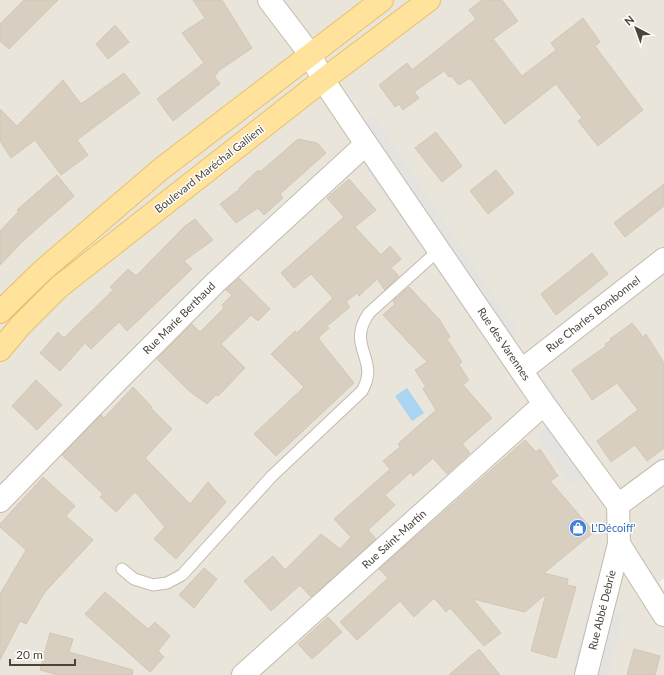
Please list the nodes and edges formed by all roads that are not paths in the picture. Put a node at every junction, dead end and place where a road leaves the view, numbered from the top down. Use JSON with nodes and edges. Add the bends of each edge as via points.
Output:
{"nodes":[{"id":1,"x":269,"y":0,"type":"edge"},
{"id":2,"x":382,"y":0,"type":"edge"},
{"id":3,"x":429,"y":0,"type":"edge"},
{"id":4,"x":310,"y":54,"type":"junction"},
{"id":5,"x":324,"y":80,"type":"junction"},
{"id":6,"x":366,"y":144,"type":"junction"},
{"id":7,"x":439,"y":250,"type":"junction"},
{"id":8,"x":664,"y":259,"type":"edge"},
{"id":9,"x":0,"y":312,"type":"edge"},
{"id":10,"x":0,"y":350,"type":"edge"},
{"id":11,"x":522,"y":370,"type":"junction"},
{"id":12,"x":544,"y":404,"type":"junction"},
{"id":13,"x":664,"y":471,"type":"edge"},
{"id":14,"x":0,"y":501,"type":"edge"},
{"id":15,"x":618,"y":505,"type":"junction"},
{"id":16,"x":619,"y":544,"type":"junction"},
{"id":17,"x":122,"y":569,"type":"dead end"},
{"id":18,"x":664,"y":614,"type":"edge"},
{"id":19,"x":243,"y":675,"type":"edge"},
{"id":20,"x":586,"y":675,"type":"edge"}],
"edges":[{"from":1,"to":4,"type":"street","name":"Rue des Varennes"},
{"from":2,"to":4,"type":"main road"},
{"from":3,"to":5,"type":"main road","name":"Boulevard Maréchal Gallieni"},
{"from":4,"to":5,"type":"street","name":"Rue des Varennes"},
{"from":4,"to":9,"type":"main road","via":[[161,169],[42,271]]},
{"from":5,"to":6,"type":"street","name":"Rue des Varennes"},
{"from":5,"to":10,"type":"main road","name":"Boulevard Maréchal Gallieni","via":[[59,287]]},
{"from":6,"to":7,"type":"street","name":"Rue des Varennes"},
{"from":6,"to":14,"type":"street","name":"Rue Marie Berthaud","via":[[216,282]]},
{"from":7,"to":11,"type":"street","name":"Rue des Varennes"},
{"from":7,"to":17,"type":"lane","via":[[369,313],[362,323],[359,341],[369,371],[362,391],[272,476],[188,569],[171,581],[153,585],[134,579]]},
{"from":8,"to":11,"type":"street","name":"Rue Charles Bombonnel"},
{"from":11,"to":12,"type":"street","name":"Rue des Varennes"},
{"from":12,"to":15,"type":"street","name":"Rue des Varennes"},
{"from":12,"to":19,"type":"street","name":"Rue Saint-Martin"},
{"from":13,"to":15,"type":"street"},
{"from":15,"to":16,"type":"street"},
{"from":16,"to":18,"type":"street"},
{"from":16,"to":20,"type":"street","name":"Rue Abbé Debrie"}]}
